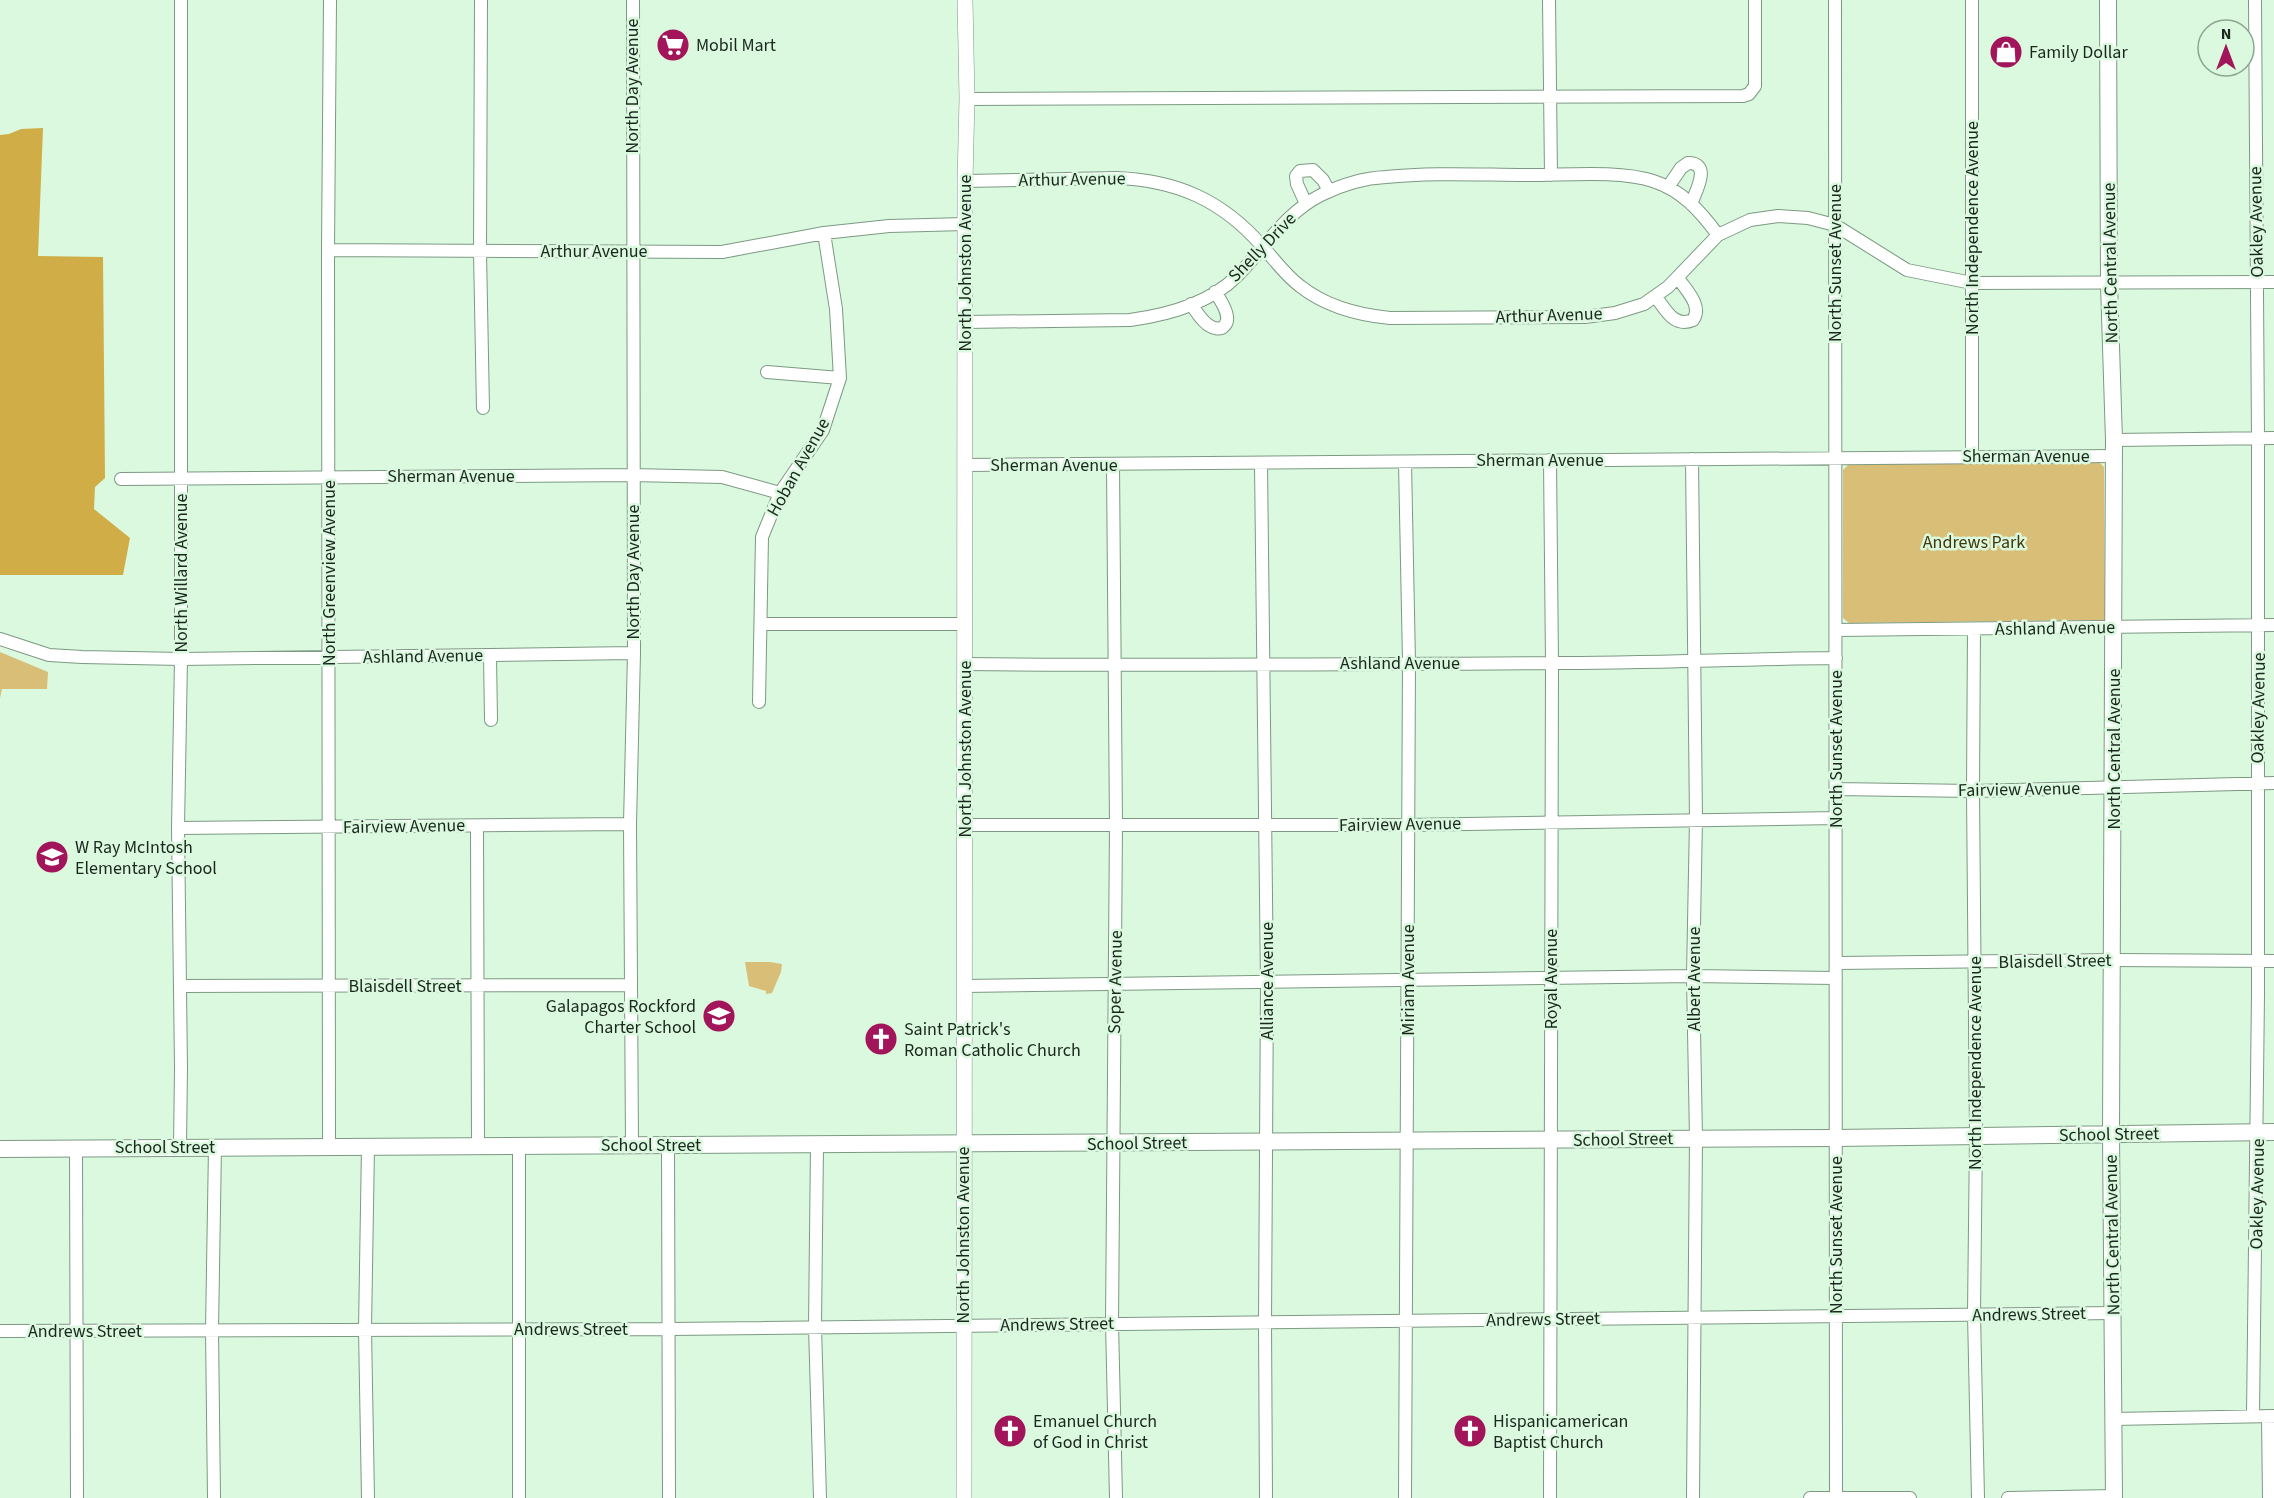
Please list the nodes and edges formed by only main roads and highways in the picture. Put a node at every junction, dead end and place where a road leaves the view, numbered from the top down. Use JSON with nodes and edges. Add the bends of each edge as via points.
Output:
{"nodes":[{"id":1,"x":2108,"y":0,"type":"edge"},
{"id":2,"x":2266,"y":1133,"type":"edge"},
{"id":3,"x":2111,"y":1134,"type":"junction"},
{"id":4,"x":0,"y":1149,"type":"edge"},
{"id":5,"x":2114,"y":1497,"type":"edge"}],
"edges":[{"from":1,"to":3,"type":"main road","name":"North Central Avenue","via":[[2115,627]]},
{"from":2,"to":3,"type":"main road","name":"School Street"},
{"from":3,"to":4,"type":"main road","name":"School Street"},
{"from":3,"to":5,"type":"main road","name":"North Central Avenue"}]}
